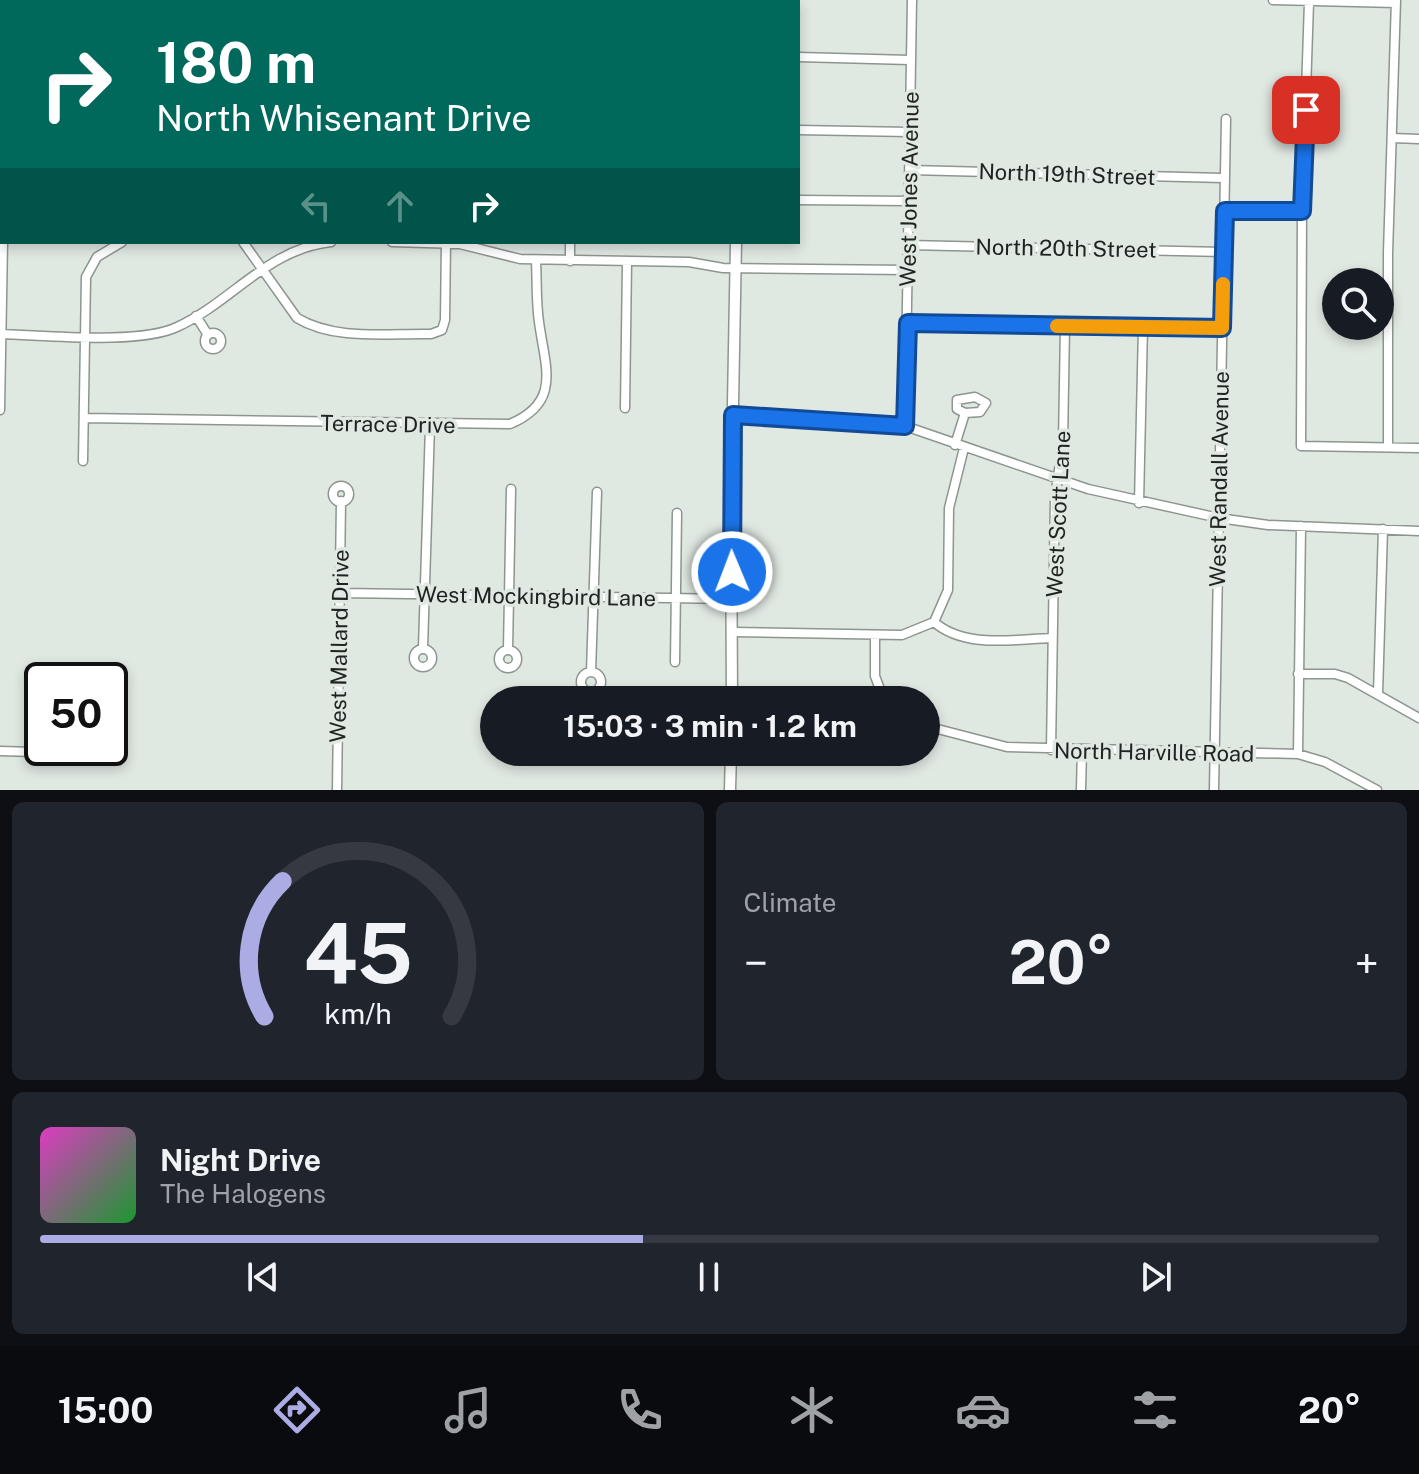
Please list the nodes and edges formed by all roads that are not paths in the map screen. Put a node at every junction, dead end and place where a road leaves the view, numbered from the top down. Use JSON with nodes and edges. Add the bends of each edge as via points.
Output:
{"nodes":[{"id":1,"x":912,"y":0,"type":"edge"},
{"id":2,"x":1273,"y":0,"type":"edge"},
{"id":3,"x":1309,"y":2,"type":"junction"},
{"id":4,"x":1396,"y":2,"type":"edge"},
{"id":5,"x":800,"y":57,"type":"edge"},
{"id":6,"x":910,"y":60,"type":"junction"},
{"id":7,"x":1226,"y":119,"type":"dead end"},
{"id":8,"x":800,"y":130,"type":"edge"},
{"id":9,"x":910,"y":132,"type":"junction"},
{"id":10,"x":1392,"y":138,"type":"junction"},
{"id":11,"x":1419,"y":139,"type":"edge"},
{"id":12,"x":910,"y":170,"type":"junction"},
{"id":13,"x":1223,"y":178,"type":"junction"},
{"id":14,"x":800,"y":200,"type":"edge"},
{"id":15,"x":909,"y":201,"type":"junction"},
{"id":16,"x":1225,"y":211,"type":"junction"},
{"id":17,"x":1302,"y":211,"type":"junction"},
{"id":18,"x":3,"y":244,"type":"edge"},
{"id":19,"x":118,"y":244,"type":"edge"},
{"id":20,"x":244,"y":244,"type":"edge"},
{"id":21,"x":322,"y":244,"type":"edge"},
{"id":22,"x":446,"y":244,"type":"edge"},
{"id":23,"x":478,"y":244,"type":"edge"},
{"id":24,"x":570,"y":244,"type":"edge"},
{"id":25,"x":736,"y":244,"type":"edge"},
{"id":26,"x":908,"y":245,"type":"junction"},
{"id":27,"x":1224,"y":252,"type":"junction"},
{"id":28,"x":536,"y":260,"type":"junction"},
{"id":29,"x":570,"y":261,"type":"junction"},
{"id":30,"x":627,"y":262,"type":"junction"},
{"id":31,"x":736,"y":267,"type":"junction"},
{"id":32,"x":261,"y":268,"type":"junction"},
{"id":33,"x":907,"y":270,"type":"junction"},
{"id":34,"x":196,"y":316,"type":"junction"},
{"id":35,"x":908,"y":323,"type":"junction"},
{"id":36,"x":1065,"y":326,"type":"junction"},
{"id":37,"x":1143,"y":326,"type":"junction"},
{"id":38,"x":1222,"y":328,"type":"junction"},
{"id":39,"x":1,"y":334,"type":"edge"},
{"id":40,"x":84,"y":335,"type":"junction"},
{"id":41,"x":208,"y":335,"type":"dead end"},
{"id":42,"x":625,"y":408,"type":"dead end"},
{"id":43,"x":0,"y":410,"type":"edge"},
{"id":44,"x":965,"y":413,"type":"dead end"},
{"id":45,"x":733,"y":415,"type":"junction"},
{"id":46,"x":84,"y":418,"type":"junction"},
{"id":47,"x":430,"y":425,"type":"junction"},
{"id":48,"x":905,"y":426,"type":"junction"},
{"id":49,"x":960,"y":446,"type":"junction"},
{"id":50,"x":1388,"y":447,"type":"junction"},
{"id":51,"x":1419,"y":448,"type":"edge"},
{"id":52,"x":83,"y":461,"type":"dead end"},
{"id":53,"x":1057,"y":479,"type":"junction"},
{"id":54,"x":511,"y":489,"type":"dead end"},
{"id":55,"x":597,"y":492,"type":"dead end"},
{"id":56,"x":341,"y":501,"type":"dead end"},
{"id":57,"x":1139,"y":503,"type":"junction"},
{"id":58,"x":677,"y":513,"type":"dead end"},
{"id":59,"x":1219,"y":518,"type":"junction"},
{"id":60,"x":1301,"y":526,"type":"junction"},
{"id":61,"x":1383,"y":529,"type":"junction"},
{"id":62,"x":1419,"y":531,"type":"edge"},
{"id":63,"x":341,"y":593,"type":"junction"},
{"id":64,"x":424,"y":595,"type":"junction"},
{"id":65,"x":509,"y":596,"type":"junction"},
{"id":66,"x":594,"y":597,"type":"junction"},
{"id":67,"x":675,"y":598,"type":"junction"},
{"id":68,"x":732,"y":599,"type":"junction"},
{"id":69,"x":934,"y":622,"type":"junction"},
{"id":70,"x":733,"y":632,"type":"junction"},
{"id":71,"x":875,"y":635,"type":"junction"},
{"id":72,"x":1052,"y":638,"type":"junction"},
{"id":73,"x":423,"y":648,"type":"dead end"},
{"id":74,"x":508,"y":650,"type":"dead end"},
{"id":75,"x":675,"y":662,"type":"dead end"},
{"id":76,"x":591,"y":672,"type":"dead end"},
{"id":77,"x":1298,"y":674,"type":"junction"},
{"id":78,"x":732,"y":686,"type":"edge"},
{"id":79,"x":879,"y":686,"type":"edge"},
{"id":80,"x":1378,"y":694,"type":"junction"},
{"id":81,"x":1419,"y":718,"type":"edge"},
{"id":82,"x":940,"y":730,"type":"edge"},
{"id":83,"x":1051,"y":750,"type":"junction"},
{"id":84,"x":1082,"y":750,"type":"junction"},
{"id":85,"x":0,"y":751,"type":"edge"},
{"id":86,"x":24,"y":752,"type":"edge"},
{"id":87,"x":1215,"y":753,"type":"junction"},
{"id":88,"x":1298,"y":754,"type":"junction"},
{"id":89,"x":731,"y":766,"type":"edge"},
{"id":90,"x":1081,"y":789,"type":"edge"},
{"id":91,"x":337,"y":790,"type":"edge"},
{"id":92,"x":730,"y":790,"type":"edge"},
{"id":93,"x":1214,"y":790,"type":"edge"},
{"id":94,"x":1377,"y":790,"type":"edge"}],
"edges":[{"from":1,"to":6,"type":"street","name":"West Jones Avenue"},
{"from":2,"to":3,"type":"street"},
{"from":3,"to":4,"type":"street"},
{"from":3,"to":17,"type":"street"},
{"from":4,"to":10,"type":"street"},
{"from":5,"to":6,"type":"street"},
{"from":6,"to":9,"type":"street","name":"West Jones Avenue"},
{"from":7,"to":13,"type":"street","name":"West Randall Avenue"},
{"from":8,"to":9,"type":"street"},
{"from":9,"to":12,"type":"street","name":"West Jones Avenue"},
{"from":10,"to":11,"type":"street"},
{"from":10,"to":50,"type":"street"},
{"from":12,"to":13,"type":"street","name":"North 19th Street"},
{"from":12,"to":15,"type":"street","name":"West Jones Avenue"},
{"from":13,"to":16,"type":"street","name":"West Randall Avenue"},
{"from":14,"to":15,"type":"street"},
{"from":15,"to":26,"type":"street","name":"West Jones Avenue"},
{"from":16,"to":17,"type":"street"},
{"from":16,"to":27,"type":"street","name":"West Randall Avenue"},
{"from":17,"to":50,"type":"street","via":[[1301,446]]},
{"from":18,"to":39,"type":"street"},
{"from":19,"to":40,"type":"street","via":[[90,266]]},
{"from":20,"to":32,"type":"street"},
{"from":21,"to":32,"type":"street"},
{"from":22,"to":32,"type":"street","via":[[445,320],[442,330],[431,334],[331,332],[309,325],[297,318]]},
{"from":23,"to":28,"type":"street"},
{"from":24,"to":29,"type":"street"},
{"from":25,"to":31,"type":"main road"},
{"from":26,"to":27,"type":"street","name":"North 20th Street"},
{"from":26,"to":33,"type":"street","name":"West Jones Avenue"},
{"from":27,"to":38,"type":"street","name":"West Randall Avenue"},
{"from":28,"to":29,"type":"street"},
{"from":28,"to":47,"type":"street","name":"Terrace Drive","via":[[547,377],[540,403],[510,424]]},
{"from":29,"to":30,"type":"street"},
{"from":30,"to":31,"type":"street"},
{"from":30,"to":42,"type":"street"},
{"from":31,"to":33,"type":"street"},
{"from":31,"to":45,"type":"main road"},
{"from":32,"to":34,"type":"street"},
{"from":33,"to":35,"type":"street","name":"West Jones Avenue"},
{"from":34,"to":40,"type":"street","via":[[160,333]]},
{"from":34,"to":41,"type":"street"},
{"from":35,"to":36,"type":"street"},
{"from":35,"to":48,"type":"street","name":"West Jones Avenue"},
{"from":36,"to":37,"type":"street"},
{"from":36,"to":53,"type":"street","name":"West Scott Lane","via":[[1063,443]]},
{"from":37,"to":38,"type":"street"},
{"from":37,"to":57,"type":"street"},
{"from":38,"to":59,"type":"street","name":"West Randall Avenue"},
{"from":39,"to":40,"type":"street"},
{"from":39,"to":43,"type":"street"},
{"from":40,"to":46,"type":"street"},
{"from":44,"to":49,"type":"street"},
{"from":45,"to":48,"type":"street"},
{"from":45,"to":68,"type":"main road"},
{"from":46,"to":47,"type":"street","name":"Terrace Drive"},
{"from":46,"to":52,"type":"street"},
{"from":47,"to":64,"type":"street"},
{"from":48,"to":49,"type":"street"},
{"from":49,"to":53,"type":"street"},
{"from":49,"to":69,"type":"street","via":[[949,508],[948,590]]},
{"from":50,"to":51,"type":"street"},
{"from":53,"to":57,"type":"street"},
{"from":53,"to":72,"type":"street","name":"West Scott Lane"},
{"from":54,"to":65,"type":"street"},
{"from":55,"to":66,"type":"street"},
{"from":56,"to":63,"type":"street","name":"West Mallard Drive"},
{"from":57,"to":59,"type":"street"},
{"from":58,"to":67,"type":"street"},
{"from":59,"to":60,"type":"street"},
{"from":59,"to":87,"type":"street","name":"West Randall Avenue"},
{"from":60,"to":61,"type":"street"},
{"from":60,"to":77,"type":"street"},
{"from":61,"to":62,"type":"street"},
{"from":61,"to":80,"type":"street"},
{"from":63,"to":64,"type":"street","name":"West Mockingbird Lane"},
{"from":63,"to":91,"type":"street","name":"West Mallard Drive"},
{"from":64,"to":65,"type":"street","name":"West Mockingbird Lane"},
{"from":64,"to":73,"type":"street"},
{"from":65,"to":66,"type":"street","name":"West Mockingbird Lane"},
{"from":65,"to":74,"type":"street"},
{"from":66,"to":67,"type":"street","name":"West Mockingbird Lane"},
{"from":66,"to":76,"type":"street"},
{"from":67,"to":68,"type":"street","name":"West Mockingbird Lane"},
{"from":67,"to":75,"type":"street"},
{"from":68,"to":70,"type":"main road"},
{"from":69,"to":71,"type":"street","via":[[913,634]]},
{"from":69,"to":72,"type":"street","via":[[970,640]]},
{"from":70,"to":71,"type":"street"},
{"from":70,"to":78,"type":"main road"},
{"from":71,"to":79,"type":"street"},
{"from":72,"to":83,"type":"street","name":"West Scott Lane"},
{"from":77,"to":80,"type":"street","via":[[1335,674]]},
{"from":77,"to":88,"type":"street"},
{"from":80,"to":81,"type":"street"},
{"from":82,"to":83,"type":"street","name":"North Harville Road","via":[[1007,747]]},
{"from":83,"to":84,"type":"street","name":"North Harville Road"},
{"from":84,"to":87,"type":"street","name":"North Harville Road"},
{"from":84,"to":90,"type":"street"},
{"from":85,"to":86,"type":"street"},
{"from":87,"to":88,"type":"street","name":"North Harville Road"},
{"from":87,"to":93,"type":"street","name":"West Randall Avenue"},
{"from":88,"to":94,"type":"street","name":"North Harville Road"},
{"from":89,"to":92,"type":"main road"}]}
